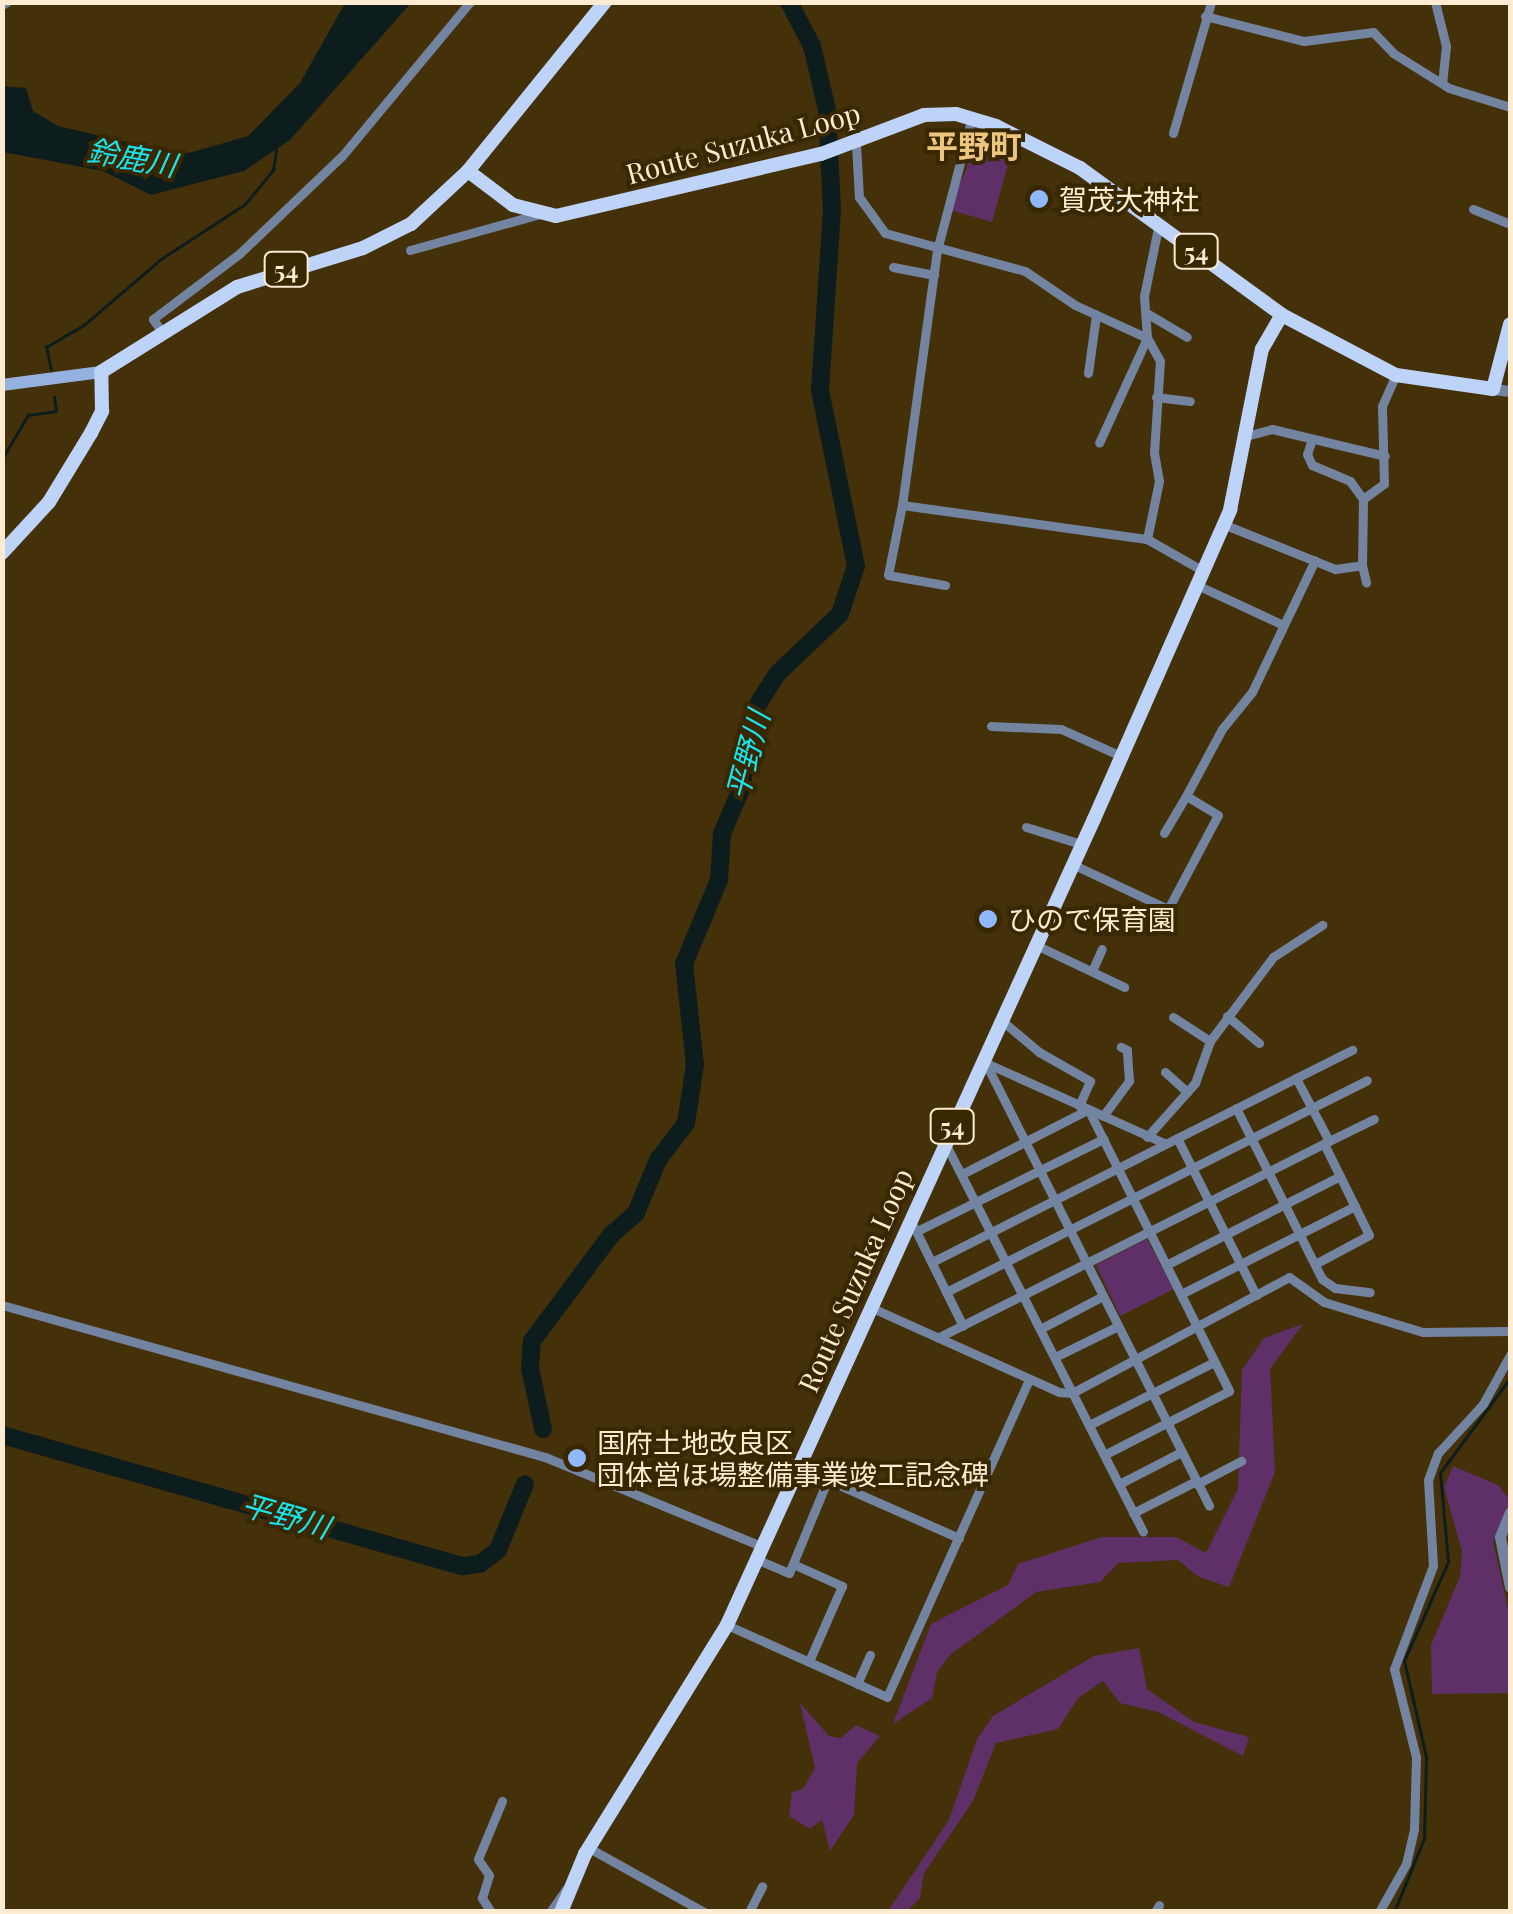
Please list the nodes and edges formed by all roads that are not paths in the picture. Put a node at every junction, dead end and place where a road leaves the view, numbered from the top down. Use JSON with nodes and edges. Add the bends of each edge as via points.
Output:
{"nodes":[{"id":1,"x":470,"y":2,"type":"edge"},
{"id":2,"x":605,"y":2,"type":"edge"},
{"id":3,"x":1211,"y":2,"type":"edge"},
{"id":4,"x":1435,"y":2,"type":"edge"},
{"id":5,"x":1206,"y":16,"type":"junction"},
{"id":6,"x":1442,"y":82,"type":"junction"},
{"id":7,"x":1510,"y":106,"type":"edge"},
{"id":8,"x":972,"y":117,"type":"junction"},
{"id":9,"x":1174,"y":132,"type":"dead end"},
{"id":10,"x":856,"y":144,"type":"junction"},
{"id":11,"x":468,"y":171,"type":"junction"},
{"id":12,"x":1473,"y":210,"type":"dead end"},
{"id":13,"x":540,"y":214,"type":"junction"},
{"id":14,"x":1510,"y":224,"type":"edge"},
{"id":15,"x":1158,"y":228,"type":"junction"},
{"id":16,"x":410,"y":250,"type":"dead end"},
{"id":17,"x":937,"y":250,"type":"junction"},
{"id":18,"x":894,"y":266,"type":"dead end"},
{"id":19,"x":934,"y":275,"type":"junction"},
{"id":20,"x":1148,"y":314,"type":"junction"},
{"id":21,"x":1096,"y":315,"type":"junction"},
{"id":22,"x":1282,"y":315,"type":"junction"},
{"id":23,"x":1510,"y":324,"type":"edge"},
{"id":24,"x":165,"y":336,"type":"junction"},
{"id":25,"x":1187,"y":336,"type":"dead end"},
{"id":26,"x":1147,"y":338,"type":"junction"},
{"id":27,"x":102,"y":372,"type":"junction"},
{"id":28,"x":1088,"y":373,"type":"dead end"},
{"id":29,"x":1396,"y":375,"type":"junction"},
{"id":30,"x":2,"y":385,"type":"edge"},
{"id":31,"x":1493,"y":389,"type":"junction"},
{"id":32,"x":1510,"y":391,"type":"edge"},
{"id":33,"x":1156,"y":397,"type":"junction"},
{"id":34,"x":1190,"y":401,"type":"dead end"},
{"id":35,"x":1246,"y":436,"type":"junction"},
{"id":36,"x":1312,"y":438,"type":"junction"},
{"id":37,"x":1100,"y":443,"type":"dead end"},
{"id":38,"x":1385,"y":456,"type":"junction"},
{"id":39,"x":1363,"y":500,"type":"junction"},
{"id":40,"x":902,"y":504,"type":"junction"},
{"id":41,"x":1223,"y":524,"type":"junction"},
{"id":42,"x":1147,"y":539,"type":"junction"},
{"id":43,"x":2,"y":554,"type":"edge"},
{"id":44,"x":1315,"y":560,"type":"junction"},
{"id":45,"x":1362,"y":565,"type":"junction"},
{"id":46,"x":1200,"y":578,"type":"junction"},
{"id":47,"x":1366,"y":584,"type":"dead end"},
{"id":48,"x":945,"y":585,"type":"dead end"},
{"id":49,"x":1283,"y":625,"type":"junction"},
{"id":50,"x":991,"y":726,"type":"dead end"},
{"id":51,"x":1120,"y":756,"type":"junction"},
{"id":52,"x":1186,"y":796,"type":"junction"},
{"id":53,"x":1026,"y":828,"type":"dead end"},
{"id":54,"x":1164,"y":833,"type":"dead end"},
{"id":55,"x":1080,"y":844,"type":"junction"},
{"id":56,"x":1072,"y":864,"type":"junction"},
{"id":57,"x":1322,"y":925,"type":"dead end"},
{"id":58,"x":1034,"y":944,"type":"junction"},
{"id":59,"x":1102,"y":949,"type":"dead end"},
{"id":60,"x":1092,"y":971,"type":"junction"},
{"id":61,"x":1124,"y":987,"type":"dead end"},
{"id":62,"x":1227,"y":1016,"type":"junction"},
{"id":63,"x":1173,"y":1017,"type":"dead end"},
{"id":64,"x":1000,"y":1019,"type":"junction"},
{"id":65,"x":1210,"y":1041,"type":"junction"},
{"id":66,"x":1259,"y":1043,"type":"dead end"},
{"id":67,"x":1120,"y":1046,"type":"dead end"},
{"id":68,"x":1352,"y":1050,"type":"dead end"},
{"id":69,"x":984,"y":1061,"type":"junction"},
{"id":70,"x":1165,"y":1072,"type":"dead end"},
{"id":71,"x":1296,"y":1078,"type":"junction"},
{"id":72,"x":1367,"y":1080,"type":"dead end"},
{"id":73,"x":1187,"y":1092,"type":"junction"},
{"id":74,"x":1236,"y":1108,"type":"junction"},
{"id":75,"x":1311,"y":1108,"type":"junction"},
{"id":76,"x":1085,"y":1109,"type":"junction"},
{"id":77,"x":1103,"y":1116,"type":"junction"},
{"id":78,"x":1374,"y":1119,"type":"dead end"},
{"id":79,"x":1147,"y":1137,"type":"junction"},
{"id":80,"x":1177,"y":1138,"type":"junction"},
{"id":81,"x":1252,"y":1138,"type":"junction"},
{"id":82,"x":1103,"y":1139,"type":"junction"},
{"id":83,"x":944,"y":1142,"type":"junction"},
{"id":84,"x":1025,"y":1142,"type":"junction"},
{"id":85,"x":1326,"y":1143,"type":"junction"},
{"id":86,"x":1166,"y":1144,"type":"junction"},
{"id":87,"x":1118,"y":1168,"type":"junction"},
{"id":88,"x":1192,"y":1168,"type":"junction"},
{"id":89,"x":1040,"y":1171,"type":"junction"},
{"id":90,"x":1269,"y":1172,"type":"junction"},
{"id":91,"x":962,"y":1174,"type":"junction"},
{"id":92,"x":1340,"y":1176,"type":"junction"},
{"id":93,"x":1132,"y":1198,"type":"junction"},
{"id":94,"x":1054,"y":1200,"type":"junction"},
{"id":95,"x":1209,"y":1202,"type":"junction"},
{"id":96,"x":977,"y":1203,"type":"junction"},
{"id":97,"x":1285,"y":1204,"type":"junction"},
{"id":98,"x":1355,"y":1206,"type":"junction"},
{"id":99,"x":913,"y":1226,"type":"junction"},
{"id":100,"x":1070,"y":1229,"type":"junction"},
{"id":101,"x":991,"y":1232,"type":"junction"},
{"id":102,"x":1149,"y":1232,"type":"junction"},
{"id":103,"x":1226,"y":1234,"type":"junction"},
{"id":104,"x":1300,"y":1234,"type":"junction"},
{"id":105,"x":932,"y":1262,"type":"junction"},
{"id":106,"x":1006,"y":1262,"type":"junction"},
{"id":107,"x":1087,"y":1264,"type":"junction"},
{"id":108,"x":1240,"y":1264,"type":"junction"},
{"id":109,"x":1315,"y":1264,"type":"junction"},
{"id":110,"x":1166,"y":1265,"type":"junction"},
{"id":111,"x":946,"y":1292,"type":"junction"},
{"id":112,"x":1370,"y":1292,"type":"dead end"},
{"id":113,"x":1180,"y":1294,"type":"junction"},
{"id":114,"x":1256,"y":1295,"type":"junction"},
{"id":115,"x":1024,"y":1296,"type":"junction"},
{"id":116,"x":1103,"y":1296,"type":"junction"},
{"id":117,"x":2,"y":1305,"type":"edge"},
{"id":118,"x":870,"y":1307,"type":"junction"},
{"id":119,"x":964,"y":1326,"type":"junction"},
{"id":120,"x":1118,"y":1326,"type":"junction"},
{"id":121,"x":1040,"y":1329,"type":"junction"},
{"id":122,"x":1198,"y":1329,"type":"junction"},
{"id":123,"x":1510,"y":1331,"type":"edge"},
{"id":124,"x":938,"y":1338,"type":"junction"},
{"id":125,"x":1510,"y":1355,"type":"edge"},
{"id":126,"x":1054,"y":1358,"type":"junction"},
{"id":127,"x":1135,"y":1361,"type":"junction"},
{"id":128,"x":1214,"y":1362,"type":"junction"},
{"id":129,"x":1029,"y":1379,"type":"junction"},
{"id":130,"x":1072,"y":1393,"type":"junction"},
{"id":131,"x":1152,"y":1394,"type":"junction"},
{"id":132,"x":1166,"y":1422,"type":"junction"},
{"id":133,"x":1089,"y":1426,"type":"junction"},
{"id":134,"x":1182,"y":1452,"type":"junction"},
{"id":135,"x":1104,"y":1455,"type":"junction"},
{"id":136,"x":1241,"y":1461,"type":"dead end"},
{"id":137,"x":798,"y":1467,"type":"junction"},
{"id":138,"x":828,"y":1479,"type":"junction"},
{"id":139,"x":1197,"y":1482,"type":"junction"},
{"id":140,"x":1119,"y":1484,"type":"junction"},
{"id":141,"x":1209,"y":1506,"type":"dead end"},
{"id":142,"x":1510,"y":1512,"type":"edge"},
{"id":143,"x":1133,"y":1513,"type":"junction"},
{"id":144,"x":1143,"y":1532,"type":"dead end"},
{"id":145,"x":958,"y":1538,"type":"junction"},
{"id":146,"x":758,"y":1553,"type":"junction"},
{"id":147,"x":793,"y":1564,"type":"junction"},
{"id":148,"x":1510,"y":1588,"type":"edge"},
{"id":149,"x":726,"y":1625,"type":"junction"},
{"id":150,"x":870,"y":1655,"type":"dead end"},
{"id":151,"x":809,"y":1661,"type":"junction"},
{"id":152,"x":857,"y":1684,"type":"junction"},
{"id":153,"x":502,"y":1801,"type":"dead end"},
{"id":154,"x":589,"y":1848,"type":"junction"},
{"id":155,"x":762,"y":1886,"type":"dead end"},
{"id":156,"x":566,"y":1888,"type":"junction"},
{"id":157,"x":491,"y":1912,"type":"edge"},
{"id":158,"x":550,"y":1912,"type":"edge"},
{"id":159,"x":561,"y":1912,"type":"edge"},
{"id":160,"x":704,"y":1912,"type":"edge"},
{"id":161,"x":749,"y":1912,"type":"edge"},
{"id":162,"x":1379,"y":1912,"type":"edge"}],
"edges":[{"from":1,"to":24,"type":"street","via":[[342,156],[238,254],[153,320]]},
{"from":2,"to":11,"type":"main road","number":"54"},
{"from":3,"to":5,"type":"street"},
{"from":4,"to":6,"type":"street","via":[[1446,46]]},
{"from":5,"to":6,"type":"street","via":[[1304,41],[1373,32],[1393,54]]},
{"from":5,"to":9,"type":"street"},
{"from":6,"to":7,"type":"street"},
{"from":8,"to":10,"type":"main road","name":"Route Suzuka Loop","number":"54","via":[[924,115]]},
{"from":8,"to":15,"type":"main road","name":"Route Suzuka Loop","number":"54","via":[[1080,168]]},
{"from":8,"to":17,"type":"street"},
{"from":10,"to":13,"type":"main road","name":"Route Suzuka Loop","number":"54"},
{"from":10,"to":17,"type":"street","via":[[859,197],[886,233]]},
{"from":11,"to":13,"type":"main road","via":[[513,205]]},
{"from":11,"to":24,"type":"main road","number":"54","via":[[396,234],[237,287]]},
{"from":12,"to":14,"type":"street"},
{"from":13,"to":16,"type":"street"},
{"from":15,"to":20,"type":"street","via":[[1144,296]]},
{"from":15,"to":22,"type":"main road","name":"Route Suzuka Loop","number":"54"},
{"from":17,"to":19,"type":"street"},
{"from":17,"to":21,"type":"street","via":[[1025,271]]},
{"from":18,"to":19,"type":"street"},
{"from":19,"to":40,"type":"street"},
{"from":20,"to":25,"type":"street"},
{"from":20,"to":26,"type":"street"},
{"from":21,"to":26,"type":"street"},
{"from":21,"to":28,"type":"street"},
{"from":22,"to":29,"type":"main road","name":"Route Suzuka Loop","number":"54"},
{"from":22,"to":35,"type":"main road","name":"Route Suzuka Loop","number":"54","via":[[1262,348]]},
{"from":23,"to":31,"type":"main road"},
{"from":24,"to":27,"type":"main road","number":"54"},
{"from":26,"to":33,"type":"street","via":[[1160,361]]},
{"from":26,"to":37,"type":"street"},
{"from":27,"to":30,"type":"main road"},
{"from":27,"to":43,"type":"main road","via":[[100,418],[50,502]]},
{"from":29,"to":31,"type":"main road","name":"Route Suzuka Loop","number":"54"},
{"from":29,"to":38,"type":"street","via":[[1382,406]]},
{"from":31,"to":32,"type":"street"},
{"from":33,"to":34,"type":"street"},
{"from":33,"to":42,"type":"street","via":[[1159,481]]},
{"from":35,"to":36,"type":"street","via":[[1270,429]]},
{"from":35,"to":41,"type":"main road","name":"Route Suzuka Loop","number":"54"},
{"from":36,"to":38,"type":"street"},
{"from":36,"to":39,"type":"street","via":[[1306,454],[1312,465],[1350,481]]},
{"from":38,"to":39,"type":"street","via":[[1384,484]]},
{"from":39,"to":45,"type":"street"},
{"from":40,"to":42,"type":"street"},
{"from":40,"to":48,"type":"street","via":[[888,575]]},
{"from":41,"to":44,"type":"street"},
{"from":41,"to":46,"type":"main road","name":"Route Suzuka Loop","number":"54"},
{"from":42,"to":46,"type":"street"},
{"from":44,"to":45,"type":"street","via":[[1335,569]]},
{"from":44,"to":49,"type":"street"},
{"from":45,"to":47,"type":"street"},
{"from":46,"to":49,"type":"street"},
{"from":46,"to":51,"type":"main road","name":"Route Suzuka Loop","number":"54"},
{"from":49,"to":52,"type":"street","via":[[1252,692],[1222,729]]},
{"from":50,"to":51,"type":"street","via":[[1062,730]]},
{"from":51,"to":55,"type":"main road","name":"Route Suzuka Loop","number":"54"},
{"from":52,"to":54,"type":"street"},
{"from":52,"to":56,"type":"street","via":[[1218,814],[1168,908]]},
{"from":53,"to":55,"type":"street"},
{"from":55,"to":56,"type":"main road","name":"Route Suzuka Loop","number":"54"},
{"from":56,"to":58,"type":"main road","name":"Route Suzuka Loop","number":"54"},
{"from":57,"to":62,"type":"street","via":[[1273,957]]},
{"from":58,"to":60,"type":"street"},
{"from":58,"to":64,"type":"main road","name":"Route Suzuka Loop","number":"54"},
{"from":59,"to":60,"type":"street"},
{"from":60,"to":61,"type":"street"},
{"from":62,"to":65,"type":"street"},
{"from":62,"to":66,"type":"street"},
{"from":63,"to":65,"type":"street"},
{"from":64,"to":69,"type":"main road","name":"Route Suzuka Loop","number":"54"},
{"from":64,"to":76,"type":"street","via":[[1039,1052],[1090,1081]]},
{"from":65,"to":73,"type":"street"},
{"from":67,"to":77,"type":"street","via":[[1127,1050],[1129,1081]]},
{"from":68,"to":71,"type":"street"},
{"from":69,"to":76,"type":"street"},
{"from":69,"to":83,"type":"main road","name":"Route Suzuka Loop","number":"54"},
{"from":69,"to":84,"type":"street"},
{"from":70,"to":73,"type":"street"},
{"from":71,"to":74,"type":"street"},
{"from":71,"to":75,"type":"street"},
{"from":72,"to":75,"type":"street"},
{"from":73,"to":79,"type":"street"},
{"from":74,"to":80,"type":"street"},
{"from":74,"to":81,"type":"street"},
{"from":75,"to":81,"type":"street"},
{"from":75,"to":85,"type":"street"},
{"from":76,"to":77,"type":"street"},
{"from":76,"to":82,"type":"street"},
{"from":76,"to":84,"type":"street"},
{"from":77,"to":79,"type":"street"},
{"from":78,"to":85,"type":"street"},
{"from":79,"to":86,"type":"street"},
{"from":80,"to":86,"type":"street"},
{"from":80,"to":88,"type":"street"},
{"from":81,"to":88,"type":"street"},
{"from":81,"to":90,"type":"street"},
{"from":82,"to":87,"type":"street"},
{"from":82,"to":89,"type":"street"},
{"from":83,"to":91,"type":"street"},
{"from":83,"to":99,"type":"main road","name":"Route Suzuka Loop","number":"54"},
{"from":84,"to":89,"type":"street"},
{"from":84,"to":91,"type":"street"},
{"from":85,"to":90,"type":"street"},
{"from":85,"to":92,"type":"street"},
{"from":86,"to":87,"type":"street"},
{"from":87,"to":93,"type":"street"},
{"from":87,"to":94,"type":"street"},
{"from":88,"to":93,"type":"street"},
{"from":88,"to":95,"type":"street"},
{"from":89,"to":94,"type":"street"},
{"from":89,"to":96,"type":"street"},
{"from":90,"to":95,"type":"street"},
{"from":90,"to":97,"type":"street"},
{"from":91,"to":96,"type":"street"},
{"from":92,"to":97,"type":"street"},
{"from":92,"to":98,"type":"street"},
{"from":93,"to":100,"type":"street"},
{"from":93,"to":102,"type":"street"},
{"from":94,"to":100,"type":"street"},
{"from":94,"to":101,"type":"street"},
{"from":95,"to":102,"type":"street"},
{"from":95,"to":103,"type":"street"},
{"from":96,"to":99,"type":"street"},
{"from":96,"to":101,"type":"street"},
{"from":97,"to":103,"type":"street"},
{"from":97,"to":104,"type":"street"},
{"from":98,"to":104,"type":"street"},
{"from":98,"to":109,"type":"street","via":[[1370,1235]]},
{"from":99,"to":105,"type":"street"},
{"from":99,"to":118,"type":"main road","name":"Route Suzuka Loop","number":"54"},
{"from":100,"to":106,"type":"street"},
{"from":100,"to":107,"type":"street"},
{"from":101,"to":105,"type":"street"},
{"from":101,"to":106,"type":"street"},
{"from":102,"to":107,"type":"street"},
{"from":102,"to":110,"type":"street"},
{"from":103,"to":108,"type":"street"},
{"from":103,"to":110,"type":"street"},
{"from":104,"to":108,"type":"street"},
{"from":104,"to":109,"type":"street"},
{"from":105,"to":111,"type":"street"},
{"from":106,"to":111,"type":"street"},
{"from":106,"to":115,"type":"street"},
{"from":107,"to":115,"type":"street"},
{"from":107,"to":116,"type":"street"},
{"from":108,"to":113,"type":"street"},
{"from":108,"to":114,"type":"street"},
{"from":109,"to":112,"type":"street","via":[[1329,1285]]},
{"from":110,"to":113,"type":"street"},
{"from":111,"to":119,"type":"street"},
{"from":113,"to":122,"type":"street"},
{"from":114,"to":122,"type":"street"},
{"from":114,"to":123,"type":"street","via":[[1299,1278],[1324,1302],[1423,1332]]},
{"from":115,"to":119,"type":"street"},
{"from":115,"to":121,"type":"street"},
{"from":116,"to":120,"type":"street"},
{"from":116,"to":121,"type":"street"},
{"from":117,"to":146,"type":"street","via":[[545,1457]]},
{"from":118,"to":124,"type":"street"},
{"from":118,"to":137,"type":"main road","name":"Route Suzuka Loop","number":"54"},
{"from":119,"to":124,"type":"street"},
{"from":120,"to":126,"type":"street"},
{"from":120,"to":127,"type":"street"},
{"from":121,"to":126,"type":"street"},
{"from":122,"to":127,"type":"street"},
{"from":122,"to":128,"type":"street"},
{"from":124,"to":129,"type":"street"},
{"from":125,"to":162,"type":"street","via":[[1482,1404],[1438,1453],[1428,1480],[1433,1566],[1394,1669],[1416,1757],[1414,1828],[1406,1864]]},
{"from":126,"to":130,"type":"street"},
{"from":127,"to":130,"type":"street"},
{"from":127,"to":131,"type":"street"},
{"from":128,"to":131,"type":"street"},
{"from":128,"to":132,"type":"street","via":[[1229,1391]]},
{"from":129,"to":130,"type":"street"},
{"from":129,"to":145,"type":"street"},
{"from":130,"to":133,"type":"street"},
{"from":131,"to":132,"type":"street"},
{"from":131,"to":133,"type":"street"},
{"from":132,"to":134,"type":"street"},
{"from":132,"to":135,"type":"street"},
{"from":133,"to":135,"type":"street"},
{"from":134,"to":139,"type":"street"},
{"from":134,"to":140,"type":"street"},
{"from":135,"to":140,"type":"street"},
{"from":136,"to":139,"type":"street"},
{"from":137,"to":138,"type":"street"},
{"from":137,"to":146,"type":"main road","name":"Route Suzuka Loop","number":"54"},
{"from":138,"to":145,"type":"street"},
{"from":138,"to":147,"type":"street"},
{"from":139,"to":141,"type":"street"},
{"from":139,"to":143,"type":"street"},
{"from":140,"to":143,"type":"street"},
{"from":142,"to":148,"type":"street","via":[[1500,1538]]},
{"from":143,"to":144,"type":"street"},
{"from":145,"to":152,"type":"street","via":[[887,1697]]},
{"from":146,"to":147,"type":"street","via":[[789,1573]]},
{"from":146,"to":149,"type":"main road","name":"Route Suzuka Loop","number":"54"},
{"from":147,"to":151,"type":"street","via":[[842,1586]]},
{"from":149,"to":151,"type":"street"},
{"from":149,"to":154,"type":"main road","name":"Route Suzuka Loop","number":"54"},
{"from":150,"to":152,"type":"street"},
{"from":151,"to":152,"type":"street"},
{"from":153,"to":157,"type":"street","via":[[478,1859],[489,1875],[482,1898]]},
{"from":154,"to":156,"type":"main road","name":"Route Suzuka Loop","number":"54"},
{"from":154,"to":160,"type":"street"},
{"from":155,"to":161,"type":"street"},
{"from":156,"to":158,"type":"street"},
{"from":156,"to":159,"type":"main road","name":"Route Suzuka Loop","number":"54"}]}
